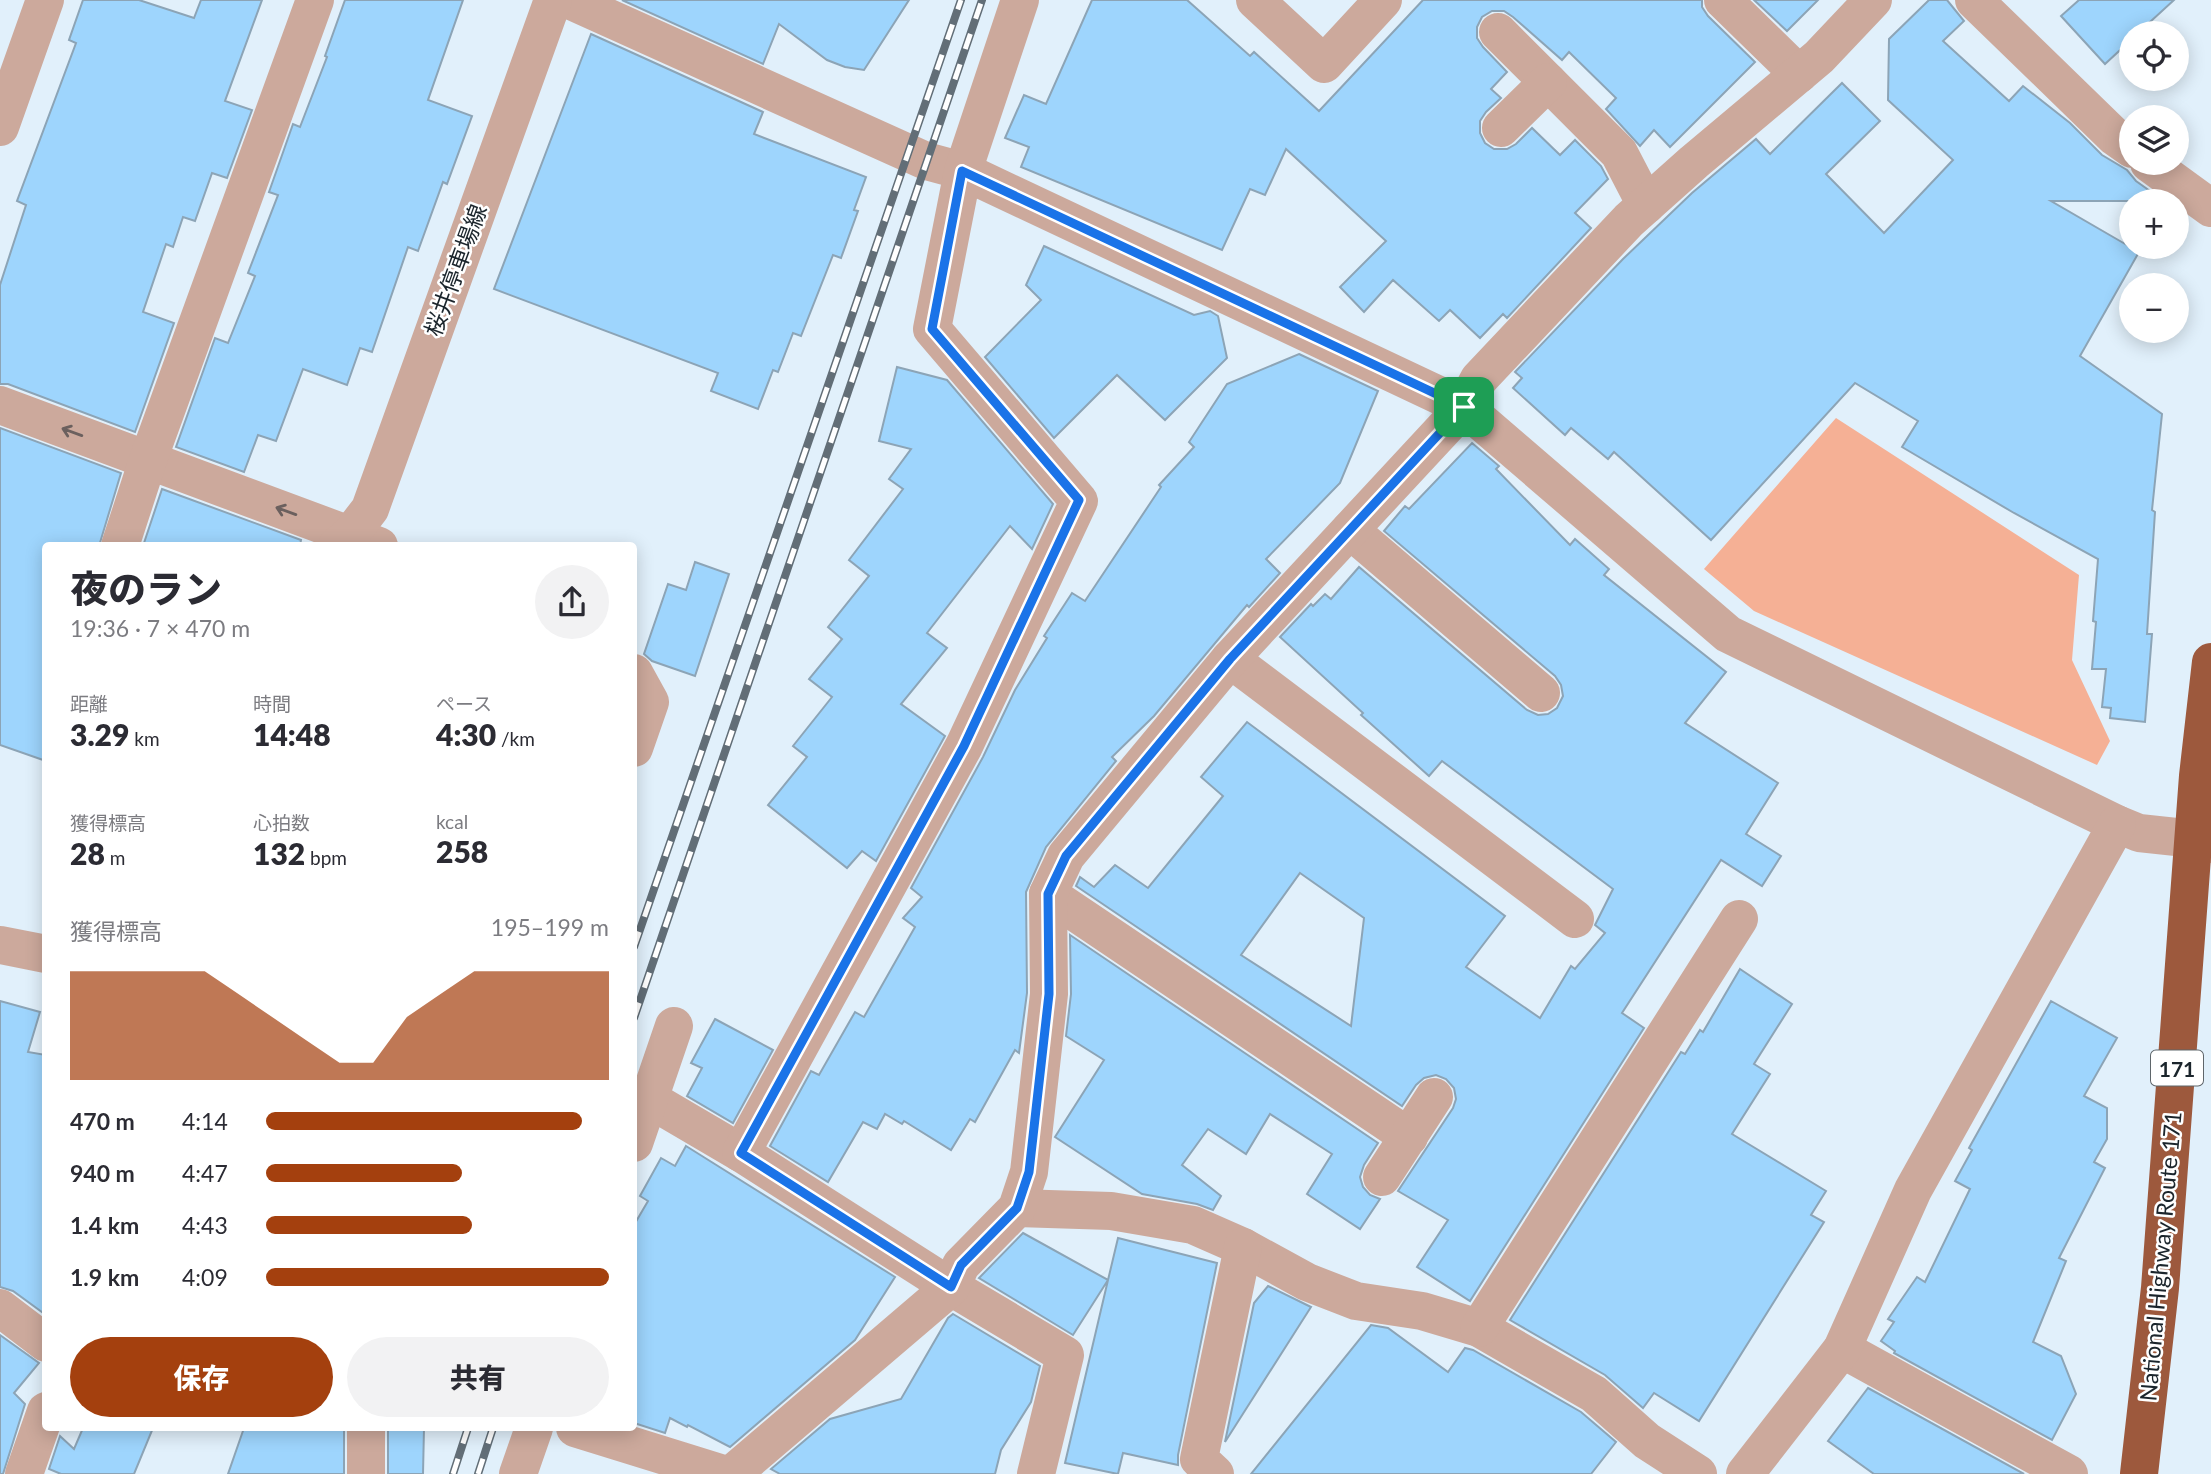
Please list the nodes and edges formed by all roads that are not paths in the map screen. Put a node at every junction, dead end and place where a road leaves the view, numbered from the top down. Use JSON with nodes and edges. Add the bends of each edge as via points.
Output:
{"nodes":[{"id":1,"x":45,"y":0,"type":"edge"},
{"id":2,"x":315,"y":0,"type":"edge"},
{"id":3,"x":553,"y":0,"type":"edge"},
{"id":4,"x":569,"y":0,"type":"edge"},
{"id":5,"x":1020,"y":0,"type":"edge"},
{"id":6,"x":1255,"y":0,"type":"edge"},
{"id":7,"x":1383,"y":0,"type":"edge"},
{"id":8,"x":1723,"y":0,"type":"edge"},
{"id":9,"x":1874,"y":0,"type":"edge"},
{"id":10,"x":1974,"y":0,"type":"edge"},
{"id":11,"x":1499,"y":32,"type":"dead end"},
{"id":12,"x":1799,"y":74,"type":"junction"},
{"id":13,"x":1548,"y":82,"type":"junction"},
{"id":14,"x":0,"y":127,"type":"edge"},
{"id":15,"x":1501,"y":128,"type":"dead end"},
{"id":16,"x":2119,"y":140,"type":"edge"},
{"id":17,"x":962,"y":171,"type":"junction"},
{"id":18,"x":2166,"y":175,"type":"edge"},
{"id":19,"x":1646,"y":205,"type":"junction"},
{"id":20,"x":2211,"y":208,"type":"edge"},
{"id":21,"x":0,"y":405,"type":"edge"},
{"id":22,"x":1464,"y":407,"type":"junction"},
{"id":23,"x":148,"y":460,"type":"junction"},
{"id":24,"x":1350,"y":530,"type":"junction"},
{"id":25,"x":121,"y":542,"type":"edge"},
{"id":26,"x":355,"y":542,"type":"edge"},
{"id":27,"x":1230,"y":659,"type":"junction"},
{"id":28,"x":2211,"y":662,"type":"edge"},
{"id":29,"x":637,"y":678,"type":"edge"},
{"id":30,"x":1541,"y":693,"type":"dead end"},
{"id":31,"x":637,"y":739,"type":"edge"},
{"id":32,"x":2117,"y":824,"type":"junction"},
{"id":33,"x":2203,"y":842,"type":"edge"},
{"id":34,"x":1048,"y":894,"type":"junction"},
{"id":35,"x":1575,"y":919,"type":"dead end"},
{"id":36,"x":1738,"y":919,"type":"dead end"},
{"id":37,"x":0,"y":945,"type":"edge"},
{"id":38,"x":42,"y":953,"type":"edge"},
{"id":39,"x":674,"y":1026,"type":"dead end"},
{"id":40,"x":1434,"y":1097,"type":"dead end"},
{"id":41,"x":649,"y":1099,"type":"junction"},
{"id":42,"x":637,"y":1134,"type":"edge"},
{"id":43,"x":1409,"y":1137,"type":"junction"},
{"id":44,"x":741,"y":1153,"type":"junction"},
{"id":45,"x":1382,"y":1177,"type":"dead end"},
{"id":46,"x":1017,"y":1208,"type":"junction"},
{"id":47,"x":1243,"y":1247,"type":"junction"},
{"id":48,"x":951,"y":1287,"type":"junction"},
{"id":49,"x":0,"y":1308,"type":"edge"},
{"id":50,"x":1479,"y":1328,"type":"junction"},
{"id":51,"x":42,"y":1340,"type":"edge"},
{"id":52,"x":1842,"y":1349,"type":"junction"},
{"id":53,"x":42,"y":1422,"type":"edge"},
{"id":54,"x":366,"y":1431,"type":"edge"},
{"id":55,"x":533,"y":1431,"type":"edge"},
{"id":56,"x":585,"y":1431,"type":"edge"},
{"id":57,"x":2141,"y":1473,"type":"edge"},
{"id":58,"x":24,"y":1474,"type":"edge"},
{"id":59,"x":366,"y":1474,"type":"edge"},
{"id":60,"x":518,"y":1474,"type":"edge"},
{"id":61,"x":723,"y":1474,"type":"edge"},
{"id":62,"x":732,"y":1474,"type":"edge"},
{"id":63,"x":1036,"y":1474,"type":"edge"},
{"id":64,"x":1215,"y":1474,"type":"edge"},
{"id":65,"x":1698,"y":1474,"type":"edge"},
{"id":66,"x":1745,"y":1474,"type":"edge"},
{"id":67,"x":2069,"y":1474,"type":"edge"}],
"edges":[{"from":1,"to":14,"type":"street"},
{"from":2,"to":23,"type":"street"},
{"from":3,"to":26,"type":"street","name":"桜井停車場線"},
{"from":4,"to":17,"type":"street","via":[[926,161]]},
{"from":5,"to":17,"type":"street"},
{"from":6,"to":7,"type":"street","via":[[1324,64]]},
{"from":8,"to":12,"type":"street"},
{"from":9,"to":12,"type":"street"},
{"from":10,"to":16,"type":"street"},
{"from":11,"to":13,"type":"street"},
{"from":12,"to":19,"type":"street"},
{"from":13,"to":15,"type":"street"},
{"from":13,"to":19,"type":"street","via":[[1619,153]]},
{"from":17,"to":22,"type":"street"},
{"from":17,"to":44,"type":"street","via":[[932,329],[1079,500],[964,746]]},
{"from":18,"to":20,"type":"street"},
{"from":19,"to":22,"type":"street","via":[[1479,379]]},
{"from":23,"to":21,"type":"street","one_way":true},
{"from":22,"to":24,"type":"street"},
{"from":22,"to":32,"type":"street","via":[[1728,634]]},
{"from":23,"to":25,"type":"street"},
{"from":26,"to":23,"type":"street","one_way":true},
{"from":24,"to":27,"type":"street"},
{"from":24,"to":30,"type":"street"},
{"from":27,"to":34,"type":"street","via":[[1066,856]]},
{"from":27,"to":35,"type":"street"},
{"from":28,"to":33,"type":"highway","name":"National Highway Route 171","number":"171","via":[[2199,776]]},
{"from":29,"to":31,"type":"street","via":[[650,702]]},
{"from":32,"to":33,"type":"street","via":[[2139,833]]},
{"from":32,"to":52,"type":"street","via":[[1913,1190]]},
{"from":33,"to":57,"type":"highway","name":"National Highway Route 171","number":"171"},
{"from":34,"to":43,"type":"street"},
{"from":34,"to":46,"type":"street","via":[[1049,994],[1029,1172]]},
{"from":36,"to":50,"type":"street"},
{"from":37,"to":38,"type":"street"},
{"from":39,"to":41,"type":"street"},
{"from":40,"to":43,"type":"street"},
{"from":41,"to":42,"type":"street"},
{"from":41,"to":44,"type":"street"},
{"from":43,"to":45,"type":"street"},
{"from":44,"to":48,"type":"street"},
{"from":46,"to":47,"type":"street","via":[[1111,1211],[1193,1225]]},
{"from":46,"to":48,"type":"street","via":[[961,1265]]},
{"from":47,"to":50,"type":"street","via":[[1307,1282],[1356,1301],[1422,1311]]},
{"from":47,"to":64,"type":"street","via":[[1199,1459]]},
{"from":48,"to":62,"type":"street"},
{"from":48,"to":63,"type":"street","via":[[1065,1355]]},
{"from":49,"to":51,"type":"street"},
{"from":50,"to":65,"type":"street","via":[[1594,1394],[1647,1441]]},
{"from":52,"to":66,"type":"street"},
{"from":52,"to":67,"type":"street"},
{"from":53,"to":58,"type":"street"},
{"from":54,"to":59,"type":"street"},
{"from":55,"to":60,"type":"street"},
{"from":56,"to":61,"type":"street"}]}
